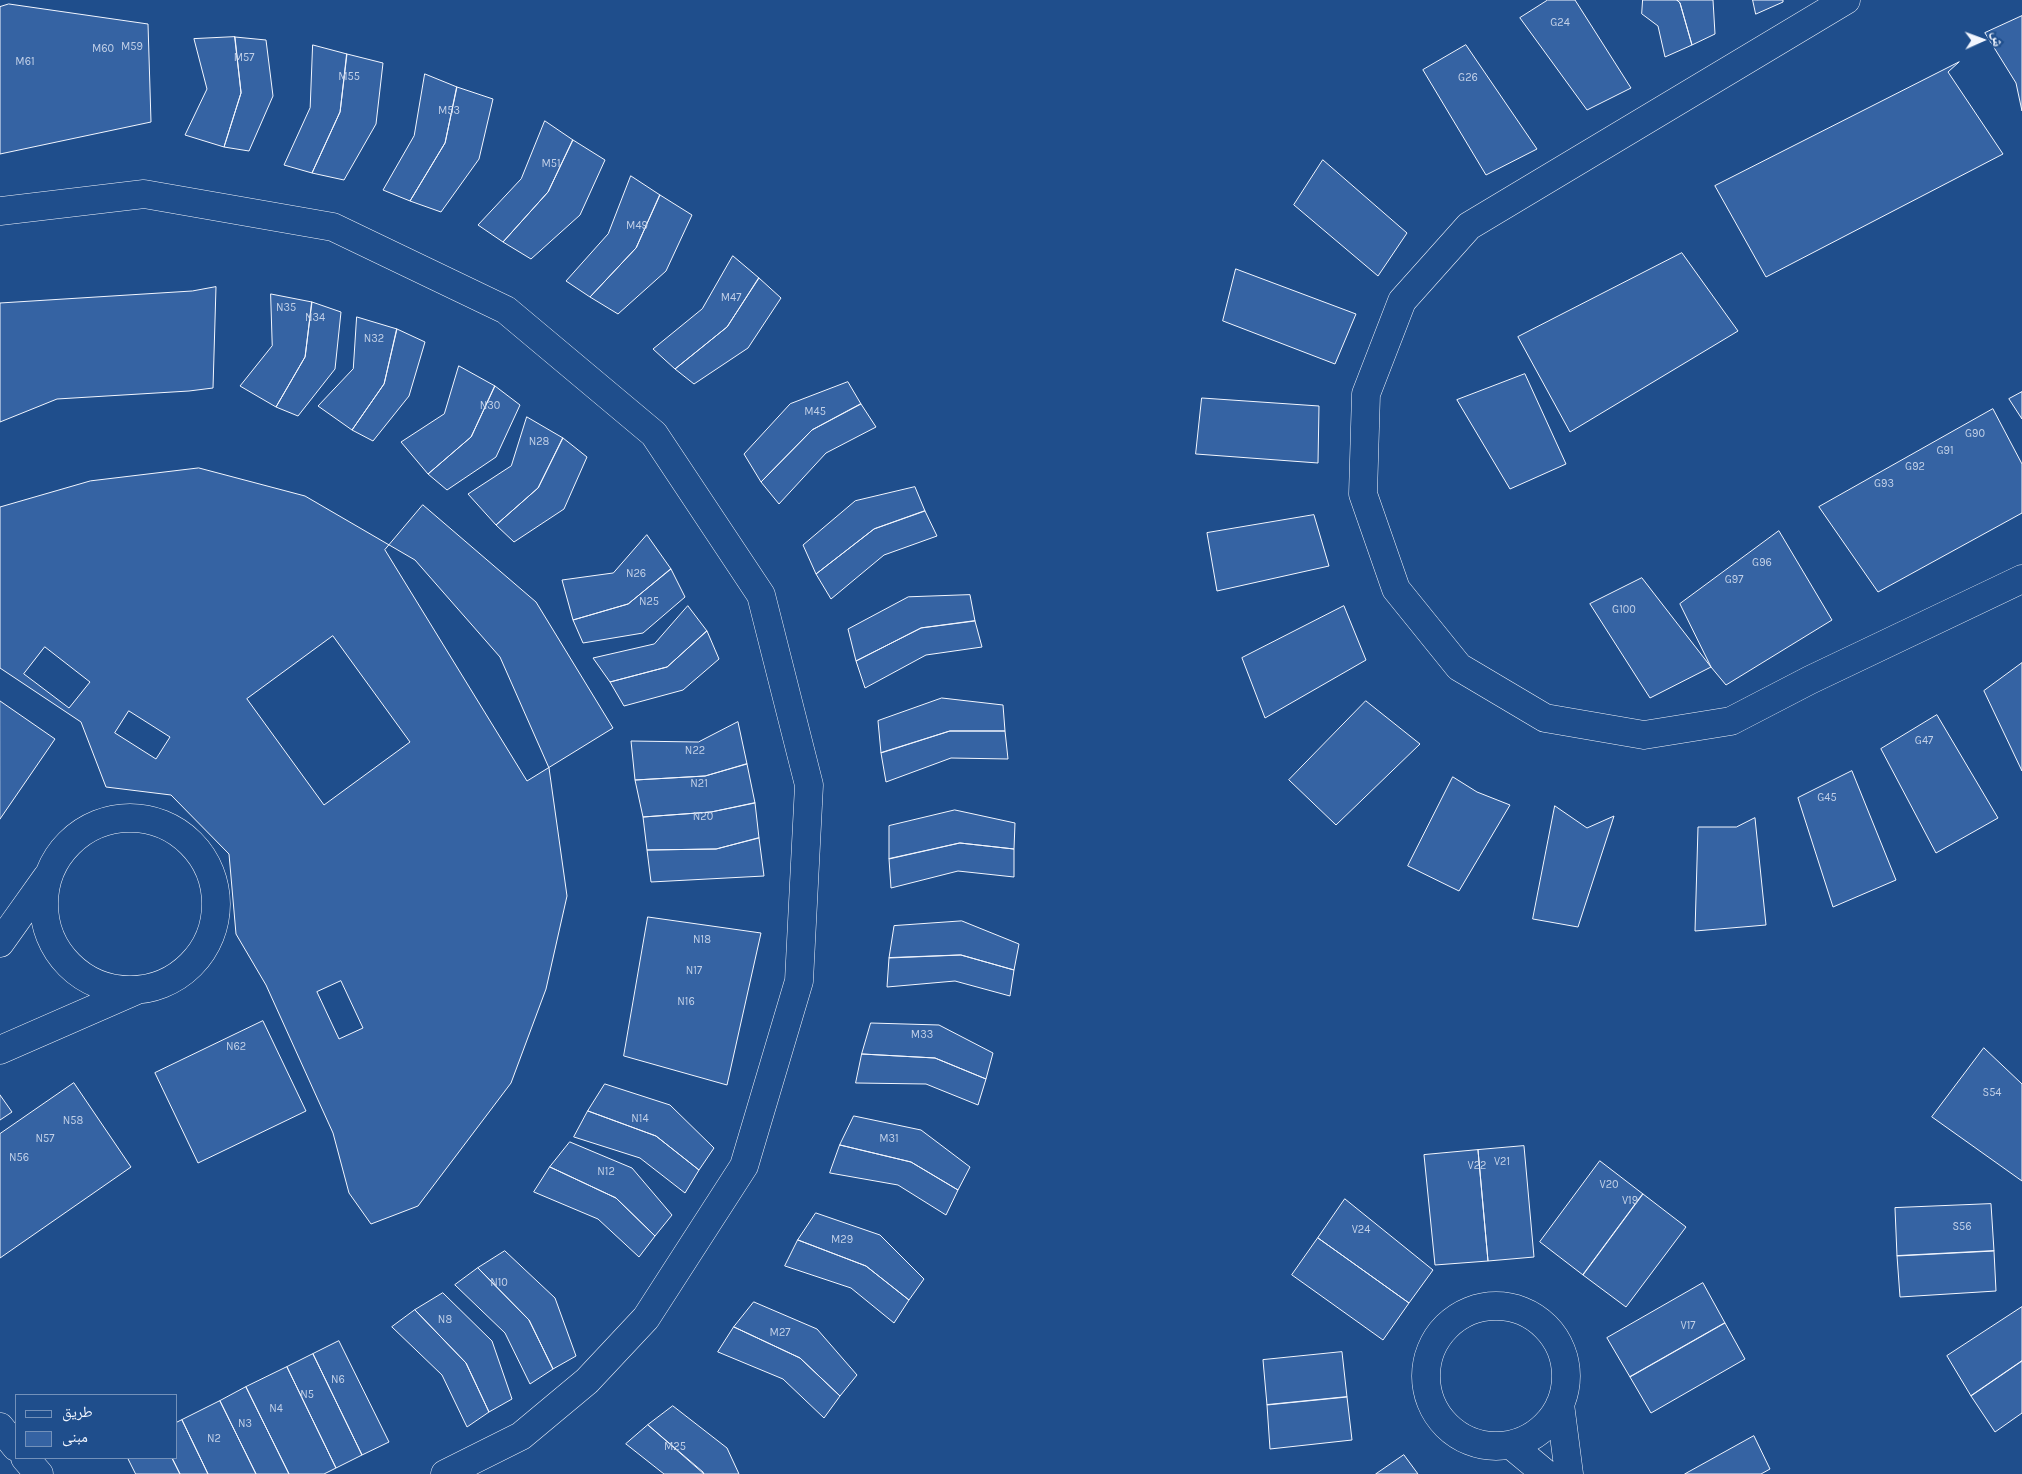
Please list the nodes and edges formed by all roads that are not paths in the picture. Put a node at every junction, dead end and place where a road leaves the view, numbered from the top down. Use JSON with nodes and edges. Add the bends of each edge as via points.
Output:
{"nodes":[{"id":1,"x":1846,"y":0,"type":"edge"},
{"id":2,"x":0,"y":211,"type":"edge"},
{"id":3,"x":2022,"y":579,"type":"edge"},
{"id":4,"x":50,"y":873,"type":"junction"},
{"id":5,"x":0,"y":943,"type":"edge"},
{"id":6,"x":135,"y":991,"type":"junction"},
{"id":7,"x":0,"y":1050,"type":"edge"},
{"id":8,"x":1560,"y":1404,"type":"junction"},
{"id":9,"x":0,"y":1427,"type":"edge"},
{"id":10,"x":1511,"y":1445,"type":"junction"},
{"id":11,"x":15,"y":1446,"type":"edge"},
{"id":12,"x":26,"y":1459,"type":"edge"},
{"id":13,"x":39,"y":1474,"type":"edge"},
{"id":14,"x":445,"y":1474,"type":"edge"},
{"id":15,"x":1546,"y":1474,"type":"edge"},
{"id":16,"x":1569,"y":1474,"type":"edge"}],
"edges":[{"from":1,"to":3,"type":"street","via":[[1469,226],[1402,301],[1366,394],[1363,494],[1396,590],[1459,667],[1545,718],[1644,735],[1731,721]]},
{"from":2,"to":14,"type":"street","via":[[144,194],[333,227],[506,310],[654,434],[761,596],[809,786],[799,981],[744,1166],[646,1318],[587,1381],[521,1436]]},
{"from":4,"to":5,"type":"street"},
{"from":4,"to":6,"type":"street","via":[[44,894],[45,916],[50,936],[60,955],[75,971],[94,982],[114,989]]},
{"from":4,"to":6,"type":"street","via":[[60,854],[93,826],[135,817],[157,821],[176,830],[193,844],[206,862],[217,904],[214,926],[206,946],[193,964],[176,978],[156,987]]},
{"from":6,"to":7,"type":"street"},
{"from":8,"to":10,"type":"street","via":[[1548,1423],[1532,1437]]},
{"from":8,"to":10,"type":"street","via":[[1566,1383],[1565,1361],[1557,1340],[1543,1323],[1525,1311],[1504,1306],[1482,1307],[1461,1314],[1444,1328],[1432,1347],[1426,1369],[1428,1390],[1436,1411],[1449,1428],[1468,1440],[1489,1446]]},
{"from":8,"to":16,"type":"street"},
{"from":9,"to":11,"type":"street"},
{"from":10,"to":15,"type":"street"},
{"from":12,"to":13,"type":"street"}]}
